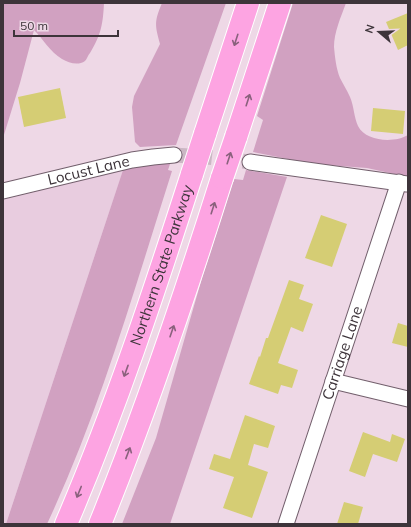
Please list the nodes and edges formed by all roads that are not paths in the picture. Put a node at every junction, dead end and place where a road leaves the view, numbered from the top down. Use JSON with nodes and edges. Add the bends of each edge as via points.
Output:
{"nodes":[{"id":1,"x":248,"y":3,"type":"edge"},
{"id":2,"x":280,"y":3,"type":"edge"},
{"id":3,"x":174,"y":155,"type":"tunnel mouth"},
{"id":4,"x":250,"y":162,"type":"tunnel mouth"},
{"id":5,"x":403,"y":183,"type":"edge"},
{"id":6,"x":3,"y":191,"type":"edge"},
{"id":7,"x":333,"y":381,"type":"junction"},
{"id":8,"x":408,"y":398,"type":"edge"},
{"id":9,"x":66,"y":524,"type":"edge"},
{"id":10,"x":100,"y":524,"type":"edge"},
{"id":11,"x":286,"y":524,"type":"edge"}],
"edges":[{"from":1,"to":9,"type":"highway","name":"Northern State Parkway","one_way":true,"bridge":true,"via":[[127,369]]},
{"from":10,"to":2,"type":"highway","name":"Northern State Parkway","one_way":true,"bridge":true,"via":[[152,390]]},
{"from":3,"to":6,"type":"street","name":"Locust Lane","via":[[132,160]]},
{"from":4,"to":5,"type":"street"},
{"from":5,"to":7,"type":"street","name":"Carriage Lane"},
{"from":7,"to":8,"type":"street"},
{"from":7,"to":11,"type":"street","name":"Carriage Lane"}]}
